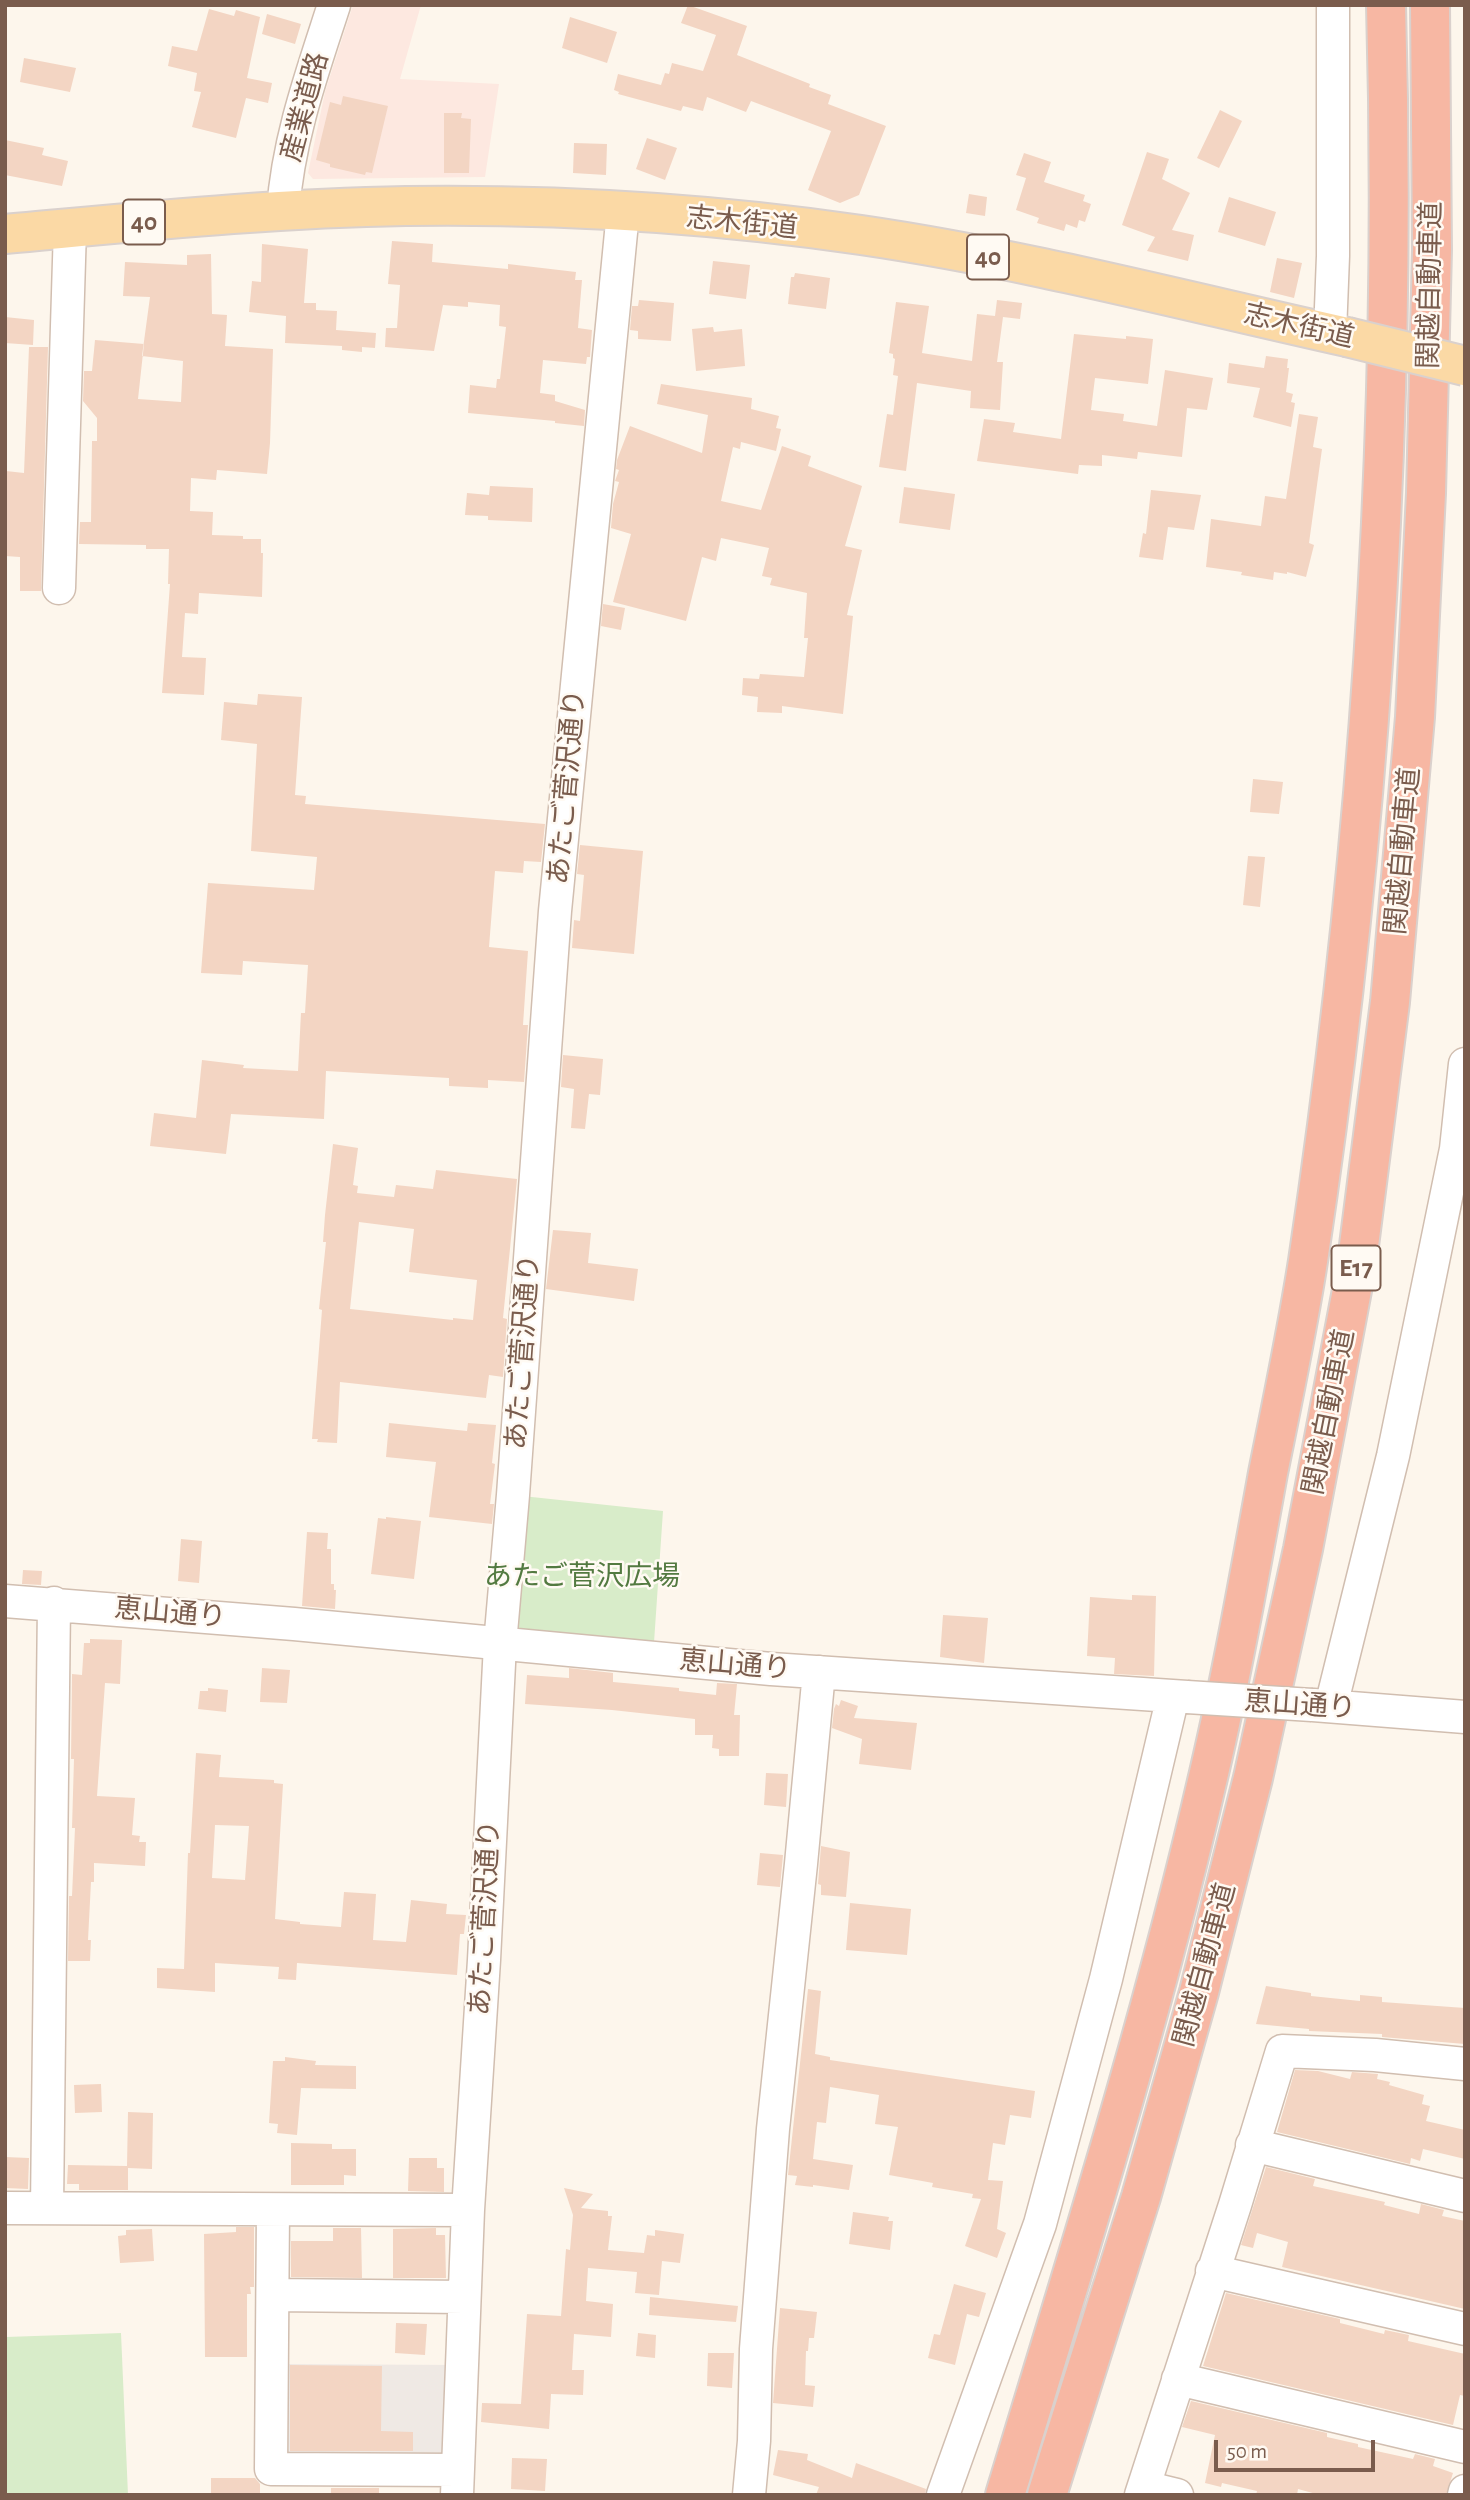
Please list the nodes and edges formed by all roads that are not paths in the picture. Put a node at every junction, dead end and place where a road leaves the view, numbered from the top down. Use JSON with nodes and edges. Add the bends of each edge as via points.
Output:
{"nodes":[{"id":1,"x":334,"y":5,"type":"edge"},
{"id":2,"x":1333,"y":5,"type":"edge"},
{"id":3,"x":1386,"y":5,"type":"edge"},
{"id":4,"x":1430,"y":5,"type":"edge"},
{"id":5,"x":283,"y":211,"type":"junction"},
{"id":6,"x":622,"y":212,"type":"junction"},
{"id":7,"x":70,"y":228,"type":"junction"},
{"id":8,"x":5,"y":234,"type":"edge"},
{"id":9,"x":1338,"y":335,"type":"junction"},
{"id":10,"x":1465,"y":366,"type":"edge"},
{"id":11,"x":59,"y":588,"type":"dead end"},
{"id":12,"x":1465,"y":1064,"type":"edge"},
{"id":13,"x":5,"y":1601,"type":"edge"},
{"id":14,"x":54,"y":1604,"type":"junction"},
{"id":15,"x":500,"y":1644,"type":"junction"},
{"id":16,"x":819,"y":1672,"type":"junction"},
{"id":17,"x":1180,"y":1697,"type":"junction"},
{"id":18,"x":1322,"y":1706,"type":"junction"},
{"id":19,"x":1465,"y":1717,"type":"edge"},
{"id":20,"x":1465,"y":2064,"type":"edge"},
{"id":21,"x":1252,"y":2145,"type":"junction"},
{"id":22,"x":1465,"y":2196,"type":"edge"},
{"id":23,"x":5,"y":2208,"type":"edge"},
{"id":24,"x":47,"y":2208,"type":"junction"},
{"id":25,"x":273,"y":2210,"type":"junction"},
{"id":26,"x":468,"y":2210,"type":"junction"},
{"id":27,"x":1212,"y":2271,"type":"junction"},
{"id":28,"x":273,"y":2295,"type":"junction"},
{"id":29,"x":464,"y":2297,"type":"junction"},
{"id":30,"x":1465,"y":2329,"type":"edge"},
{"id":31,"x":1178,"y":2379,"type":"junction"},
{"id":32,"x":1465,"y":2447,"type":"edge"},
{"id":33,"x":457,"y":2482,"type":"edge"},
{"id":34,"x":1142,"y":2491,"type":"edge"},
{"id":35,"x":749,"y":2495,"type":"edge"},
{"id":36,"x":943,"y":2495,"type":"edge"},
{"id":37,"x":1004,"y":2495,"type":"edge"},
{"id":38,"x":1047,"y":2495,"type":"edge"},
{"id":39,"x":1177,"y":2495,"type":"edge"}],
"edges":[{"from":1,"to":5,"type":"street","name":"産業道路","via":[[300,114]]},
{"from":2,"to":9,"type":"street","via":[[1333,256]]},
{"from":3,"to":37,"type":"highway","name":"関越自動車道","number":"E17","via":[[1384,481],[1371,704],[1342,1000],[1307,1264],[1210,1769],[1161,1972]]},
{"from":4,"to":38,"type":"highway","name":"関越自動車道","number":"E17","via":[[1432,250],[1415,717],[1390,1002],[1356,1269],[1303,1549],[1250,1791],[1141,2197]]},
{"from":5,"to":6,"type":"main road","name":"志木街道","number":"40","via":[[415,206]]},
{"from":5,"to":7,"type":"main road","name":"志木街道","number":"40"},
{"from":6,"to":9,"type":"main road","name":"志木街道","number":"40","via":[[859,235],[980,255]]},
{"from":6,"to":15,"type":"street","name":"あたご菅沢通り","via":[[555,911]]},
{"from":7,"to":8,"type":"main road","name":"志木街道","number":"40"},
{"from":7,"to":11,"type":"street"},
{"from":9,"to":10,"type":"main road","name":"志木街道","number":"40","bridge":true},
{"from":12,"to":18,"type":"street","via":[[1456,1149],[1393,1456]]},
{"from":13,"to":14,"type":"street","name":"恵山通り"},
{"from":14,"to":15,"type":"street","name":"恵山通り"},
{"from":14,"to":24,"type":"street"},
{"from":15,"to":16,"type":"street","name":"恵山通り"},
{"from":15,"to":26,"type":"street","name":"あたご菅沢通り"},
{"from":16,"to":17,"type":"street","name":"恵山通り"},
{"from":16,"to":35,"type":"street","via":[[773,2129]]},
{"from":17,"to":18,"type":"street","name":"恵山通り","bridge":true},
{"from":17,"to":36,"type":"street","via":[[1040,2224]]},
{"from":18,"to":19,"type":"street","name":"恵山通り"},
{"from":20,"to":21,"type":"street","via":[[1282,2050]]},
{"from":21,"to":22,"type":"street"},
{"from":21,"to":27,"type":"street"},
{"from":23,"to":24,"type":"street"},
{"from":24,"to":25,"type":"street"},
{"from":25,"to":26,"type":"street"},
{"from":25,"to":28,"type":"street"},
{"from":26,"to":29,"type":"street","name":"あたご菅沢通り"},
{"from":27,"to":30,"type":"street"},
{"from":27,"to":31,"type":"street"},
{"from":28,"to":29,"type":"street"},
{"from":28,"to":33,"type":"street","via":[[271,2469]]},
{"from":29,"to":33,"type":"street","name":"あたご菅沢通り"},
{"from":31,"to":32,"type":"street"},
{"from":31,"to":34,"type":"street"},
{"from":34,"to":39,"type":"street"}]}
